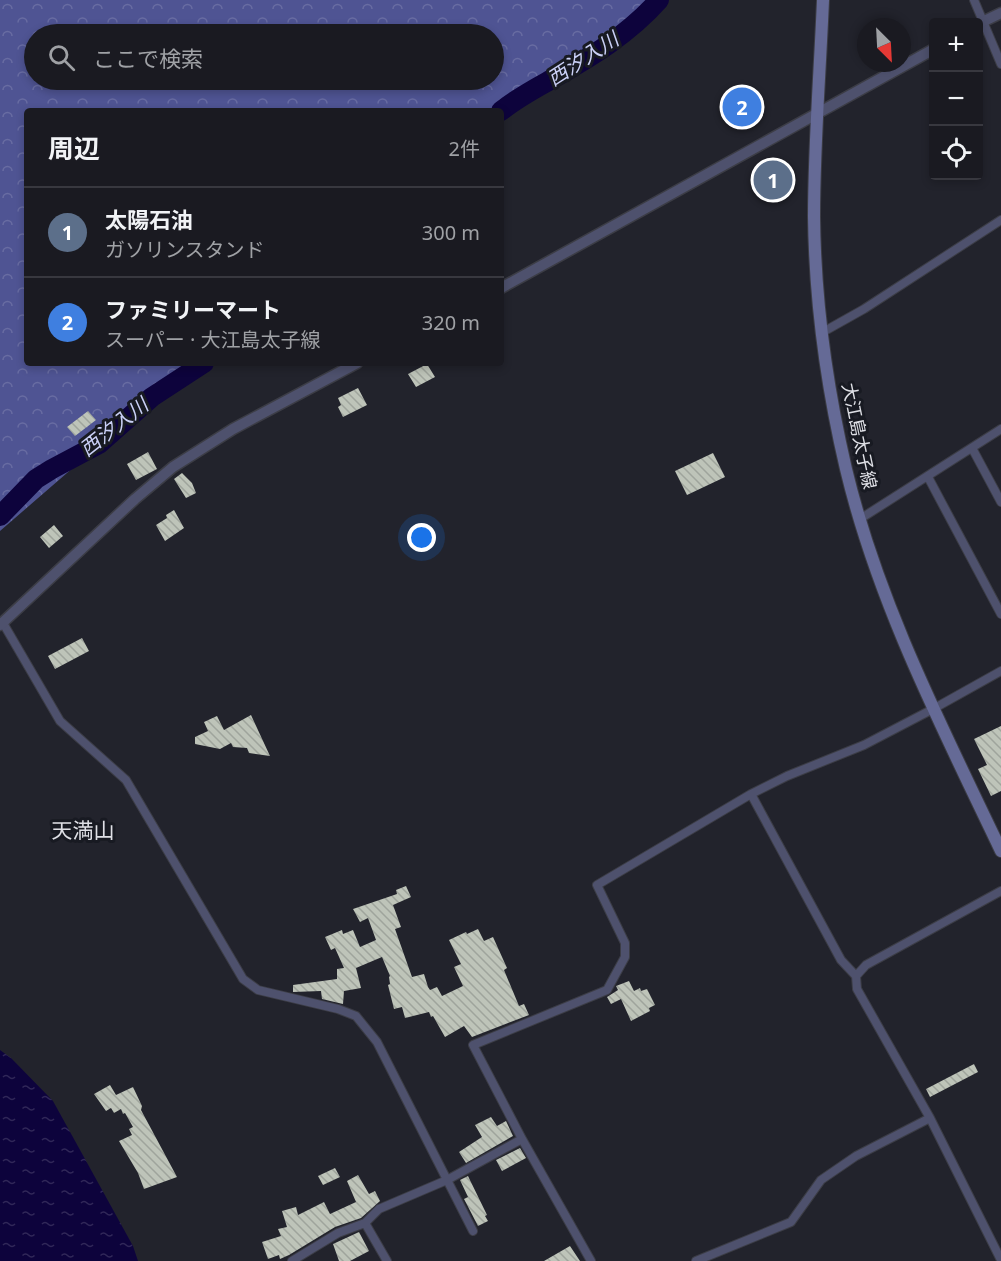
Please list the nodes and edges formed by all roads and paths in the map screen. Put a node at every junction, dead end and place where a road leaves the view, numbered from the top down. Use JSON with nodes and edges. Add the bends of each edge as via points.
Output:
{"nodes":[{"id":1,"x":824,"y":0,"type":"edge"},
{"id":2,"x":974,"y":0,"type":"edge"},
{"id":3,"x":1001,"y":13,"type":"edge"},
{"id":4,"x":979,"y":18,"type":"edge"},
{"id":5,"x":983,"y":22,"type":"edge"},
{"id":6,"x":983,"y":27,"type":"edge"},
{"id":7,"x":929,"y":51,"type":"edge"},
{"id":8,"x":1001,"y":64,"type":"edge"},
{"id":9,"x":818,"y":111,"type":"junction"},
{"id":10,"x":1001,"y":220,"type":"edge"},
{"id":11,"x":504,"y":286,"type":"edge"},
{"id":12,"x":823,"y":332,"type":"junction"},
{"id":13,"x":351,"y":366,"type":"edge"},
{"id":14,"x":1001,"y":429,"type":"edge"},
{"id":15,"x":972,"y":448,"type":"junction"},
{"id":16,"x":928,"y":477,"type":"junction"},
{"id":17,"x":1001,"y":502,"type":"edge"},
{"id":18,"x":860,"y":519,"type":"junction"},
{"id":19,"x":1001,"y":614,"type":"edge"},
{"id":20,"x":2,"y":624,"type":"edge"},
{"id":21,"x":1001,"y":671,"type":"edge"},
{"id":22,"x":933,"y":709,"type":"junction"},
{"id":23,"x":751,"y":794,"type":"junction"},
{"id":24,"x":1001,"y":850,"type":"edge"},
{"id":25,"x":1001,"y":891,"type":"edge"},
{"id":26,"x":856,"y":976,"type":"junction"},
{"id":27,"x":930,"y":1118,"type":"junction"},
{"id":28,"x":522,"y":1139,"type":"junction"},
{"id":29,"x":447,"y":1180,"type":"junction"},
{"id":30,"x":365,"y":1223,"type":"junction"},
{"id":31,"x":473,"y":1231,"type":"dead end"},
{"id":32,"x":1001,"y":1260,"type":"edge"},
{"id":33,"x":292,"y":1261,"type":"edge"},
{"id":34,"x":387,"y":1261,"type":"edge"},
{"id":35,"x":591,"y":1261,"type":"edge"},
{"id":36,"x":696,"y":1261,"type":"edge"}],
"edges":[{"from":1,"to":9,"type":"main road","name":"大江島太子線"},
{"from":2,"to":4,"type":"street"},
{"from":3,"to":5,"type":"street"},
{"from":6,"to":8,"type":"street"},
{"from":7,"to":9,"type":"street"},
{"from":9,"to":11,"type":"street"},
{"from":9,"to":12,"type":"main road","name":"大江島太子線","via":[[814,218]]},
{"from":10,"to":12,"type":"street"},
{"from":12,"to":18,"type":"main road","name":"大江島太子線","via":[[846,470]]},
{"from":13,"to":20,"type":"street","via":[[233,429],[173,467]]},
{"from":14,"to":15,"type":"street"},
{"from":15,"to":16,"type":"street"},
{"from":15,"to":17,"type":"street"},
{"from":16,"to":18,"type":"street"},
{"from":16,"to":19,"type":"street"},
{"from":18,"to":22,"type":"main road","name":"大江島太子線","via":[[886,598]]},
{"from":20,"to":29,"type":"street","via":[[60,721],[126,780],[243,979],[258,990],[356,1016],[377,1042]]},
{"from":21,"to":22,"type":"street"},
{"from":22,"to":23,"type":"street","via":[[864,745]]},
{"from":22,"to":24,"type":"main road","name":"大江島太子線"},
{"from":23,"to":26,"type":"street","via":[[841,960]]},
{"from":23,"to":28,"type":"street","via":[[597,885],[625,943],[625,957],[607,990],[473,1045]]},
{"from":25,"to":26,"type":"street","via":[[866,965]]},
{"from":26,"to":27,"type":"street","via":[[857,989]]},
{"from":27,"to":32,"type":"street"},
{"from":27,"to":36,"type":"street","via":[[856,1156],[821,1180],[791,1221]]},
{"from":28,"to":29,"type":"street"},
{"from":28,"to":35,"type":"street"},
{"from":29,"to":30,"type":"street","via":[[379,1209]]},
{"from":29,"to":31,"type":"street"},
{"from":30,"to":33,"type":"street","via":[[338,1233]]},
{"from":30,"to":34,"type":"street"}]}
